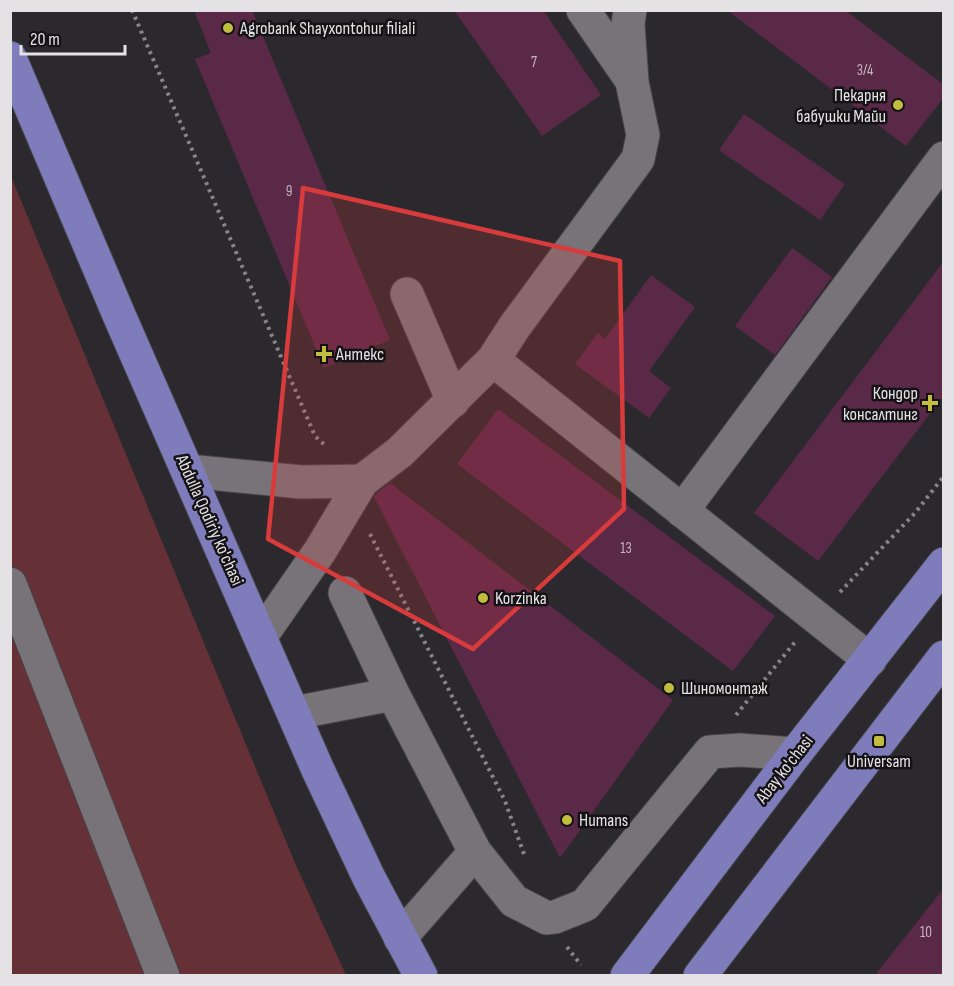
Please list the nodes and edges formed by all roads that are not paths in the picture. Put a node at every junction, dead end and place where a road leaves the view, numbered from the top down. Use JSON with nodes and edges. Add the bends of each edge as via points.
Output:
{"nodes":[{"id":1,"x":583,"y":10,"type":"edge"},
{"id":2,"x":630,"y":10,"type":"edge"},
{"id":3,"x":10,"y":58,"type":"edge"},
{"id":4,"x":632,"y":82,"type":"junction"},
{"id":5,"x":944,"y":158,"type":"edge"},
{"id":6,"x":407,"y":294,"type":"dead end"},
{"id":7,"x":493,"y":360,"type":"junction"},
{"id":8,"x":453,"y":401,"type":"junction"},
{"id":9,"x":188,"y":471,"type":"junction"},
{"id":10,"x":362,"y":481,"type":"junction"},
{"id":11,"x":682,"y":511,"type":"junction"},
{"id":12,"x":944,"y":564,"type":"edge"},
{"id":13,"x":10,"y":585,"type":"edge"},
{"id":14,"x":345,"y":593,"type":"dead end"},
{"id":15,"x":261,"y":636,"type":"junction"},
{"id":16,"x":944,"y":657,"type":"edge"},
{"id":17,"x":870,"y":660,"type":"junction"},
{"id":18,"x":393,"y":694,"type":"junction"},
{"id":19,"x":294,"y":712,"type":"junction"},
{"id":20,"x":795,"y":754,"type":"junction"},
{"id":21,"x":475,"y":852,"type":"junction"},
{"id":22,"x":400,"y":938,"type":"junction"},
{"id":23,"x":163,"y":975,"type":"edge"},
{"id":24,"x":421,"y":975,"type":"edge"},
{"id":25,"x":627,"y":975,"type":"edge"},
{"id":26,"x":700,"y":975,"type":"edge"}],
"edges":[{"from":1,"to":4,"type":"street"},
{"from":2,"to":4,"type":"street"},
{"from":3,"to":9,"type":"main road","name":"Abdulla Qodiriy ko'chasi"},
{"from":4,"to":7,"type":"street","via":[[643,135],[638,159]]},
{"from":5,"to":11,"type":"street"},
{"from":6,"to":8,"type":"street"},
{"from":7,"to":8,"type":"street"},
{"from":7,"to":11,"type":"street"},
{"from":8,"to":10,"type":"street","via":[[400,452]]},
{"from":9,"to":10,"type":"street","via":[[301,482]]},
{"from":9,"to":15,"type":"main road","name":"Abdulla Qodiriy ko'chasi"},
{"from":10,"to":15,"type":"street","via":[[320,551]]},
{"from":11,"to":17,"type":"street"},
{"from":12,"to":17,"type":"main road","name":"Abay ko'chasi"},
{"from":13,"to":23,"type":"street"},
{"from":14,"to":18,"type":"street"},
{"from":15,"to":19,"type":"main road","name":"Abdulla Qodiriy ko'chasi"},
{"from":16,"to":26,"type":"main road"},
{"from":17,"to":20,"type":"main road","name":"Abay ko'chasi"},
{"from":18,"to":19,"type":"street"},
{"from":18,"to":21,"type":"street"},
{"from":19,"to":22,"type":"main road","name":"Abdulla Qodiriy ko'chasi"},
{"from":20,"to":21,"type":"street","via":[[710,752],[585,905],[555,917],[547,918],[514,901]]},
{"from":20,"to":25,"type":"main road","name":"Abay ko'chasi"},
{"from":21,"to":22,"type":"street"},
{"from":22,"to":24,"type":"main road","name":"Abdulla Qodiriy ko'chasi"}]}
